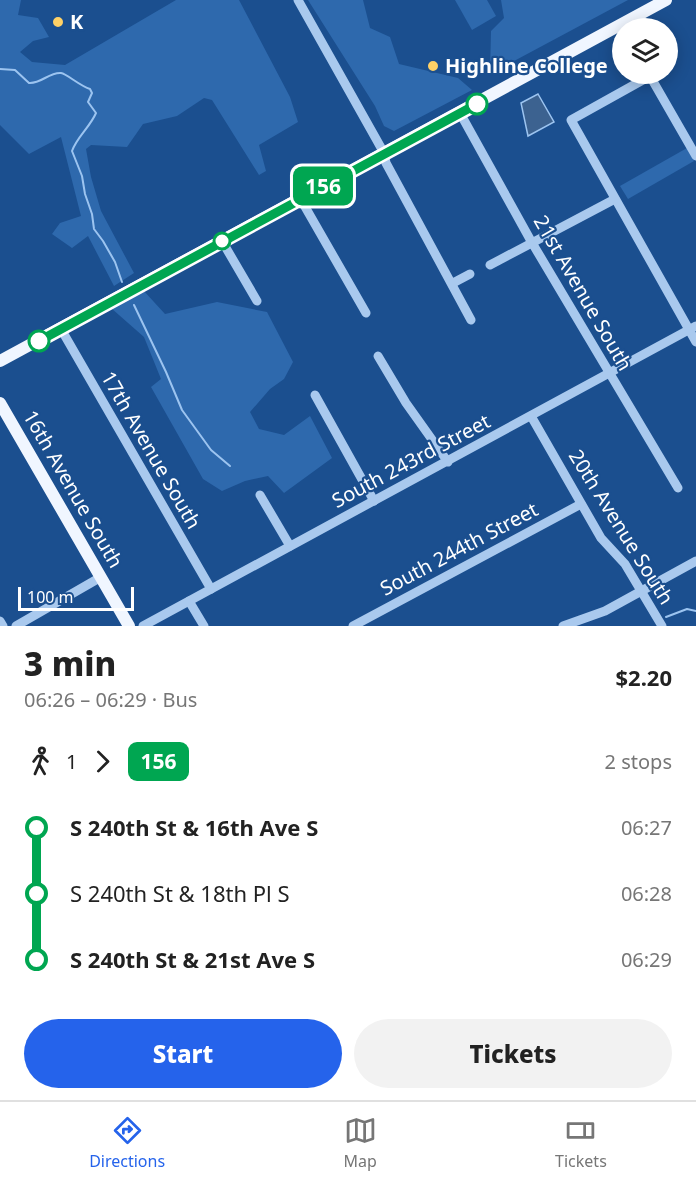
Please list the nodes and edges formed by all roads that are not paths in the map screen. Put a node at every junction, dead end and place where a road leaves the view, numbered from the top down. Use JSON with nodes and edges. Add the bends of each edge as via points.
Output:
{"nodes":[{"id":1,"x":298,"y":0,"type":"edge"},
{"id":2,"x":666,"y":0,"type":"edge"},
{"id":3,"x":460,"y":113,"type":"junction"},
{"id":4,"x":384,"y":153,"type":"junction"},
{"id":5,"x":696,"y":156,"type":"edge"},
{"id":6,"x":300,"y":198,"type":"junction"},
{"id":7,"x":615,"y":199,"type":"junction"},
{"id":8,"x":222,"y":241,"type":"junction"},
{"id":9,"x":531,"y":242,"type":"junction"},
{"id":10,"x":490,"y":265,"type":"dead end"},
{"id":11,"x":470,"y":274,"type":"dead end"},
{"id":12,"x":453,"y":283,"type":"junction"},
{"id":13,"x":257,"y":302,"type":"dead end"},
{"id":14,"x":366,"y":313,"type":"dead end"},
{"id":15,"x":471,"y":320,"type":"dead end"},
{"id":16,"x":693,"y":328,"type":"edge"},
{"id":17,"x":61,"y":329,"type":"junction"},
{"id":18,"x":696,"y":342,"type":"edge"},
{"id":19,"x":378,"y":356,"type":"dead end"},
{"id":20,"x":0,"y":361,"type":"edge"},
{"id":21,"x":609,"y":374,"type":"junction"},
{"id":22,"x":315,"y":395,"type":"dead end"},
{"id":23,"x":0,"y":403,"type":"edge"},
{"id":24,"x":531,"y":416,"type":"junction"},
{"id":25,"x":448,"y":462,"type":"junction"},
{"id":26,"x":678,"y":488,"type":"dead end"},
{"id":27,"x":260,"y":495,"type":"dead end"},
{"id":28,"x":374,"y":501,"type":"junction"},
{"id":29,"x":581,"y":504,"type":"junction"},
{"id":30,"x":290,"y":546,"type":"junction"},
{"id":31,"x":696,"y":561,"type":"edge"},
{"id":32,"x":101,"y":577,"type":"junction"},
{"id":33,"x":211,"y":589,"type":"junction"},
{"id":34,"x":641,"y":591,"type":"junction"},
{"id":35,"x":189,"y":601,"type":"junction"},
{"id":36,"x":0,"y":621,"type":"edge"},
{"id":37,"x":3,"y":626,"type":"edge"},
{"id":38,"x":16,"y":626,"type":"edge"},
{"id":39,"x":129,"y":626,"type":"edge"},
{"id":40,"x":143,"y":626,"type":"edge"},
{"id":41,"x":204,"y":626,"type":"edge"},
{"id":42,"x":353,"y":626,"type":"edge"},
{"id":43,"x":563,"y":626,"type":"edge"},
{"id":44,"x":662,"y":626,"type":"edge"}],
"edges":[{"from":1,"to":4,"type":"street"},
{"from":2,"to":3,"type":"main road"},
{"from":3,"to":4,"type":"main road"},
{"from":3,"to":9,"type":"street","name":"21st Avenue South"},
{"from":4,"to":6,"type":"main road"},
{"from":4,"to":12,"type":"street"},
{"from":5,"to":7,"type":"street","via":[[650,76],[571,120]]},
{"from":6,"to":8,"type":"main road"},
{"from":6,"to":14,"type":"street"},
{"from":7,"to":9,"type":"street"},
{"from":7,"to":16,"type":"street"},
{"from":8,"to":13,"type":"street"},
{"from":8,"to":17,"type":"main road"},
{"from":9,"to":10,"type":"street"},
{"from":9,"to":21,"type":"street","name":"21st Avenue South"},
{"from":11,"to":12,"type":"street"},
{"from":12,"to":15,"type":"street"},
{"from":16,"to":18,"type":"street"},
{"from":16,"to":21,"type":"street","name":"South 243rd Street"},
{"from":17,"to":20,"type":"main road"},
{"from":17,"to":33,"type":"street","name":"17th Avenue South"},
{"from":19,"to":25,"type":"street"},
{"from":21,"to":24,"type":"street","name":"South 243rd Street"},
{"from":21,"to":26,"type":"street","name":"21st Avenue South"},
{"from":22,"to":28,"type":"street"},
{"from":23,"to":32,"type":"main road","name":"16th Avenue South"},
{"from":24,"to":25,"type":"street","name":"South 243rd Street"},
{"from":24,"to":29,"type":"street","name":"20th Avenue South"},
{"from":25,"to":28,"type":"street","name":"South 243rd Street"},
{"from":27,"to":30,"type":"street"},
{"from":28,"to":30,"type":"street","name":"South 243rd Street"},
{"from":29,"to":34,"type":"street","name":"20th Avenue South","via":[[606,546],[625,564]]},
{"from":29,"to":42,"type":"street","name":"South 244th Street"},
{"from":30,"to":33,"type":"street","name":"South 243rd Street"},
{"from":31,"to":34,"type":"street"},
{"from":32,"to":38,"type":"street"},
{"from":32,"to":39,"type":"main road","name":"16th Avenue South"},
{"from":33,"to":35,"type":"street","name":"South 243rd Street"},
{"from":34,"to":43,"type":"street","via":[[596,615]]},
{"from":34,"to":44,"type":"street","name":"20th Avenue South"},
{"from":35,"to":40,"type":"street","name":"South 243rd Street"},
{"from":35,"to":41,"type":"street"},
{"from":36,"to":37,"type":"street"}]}
